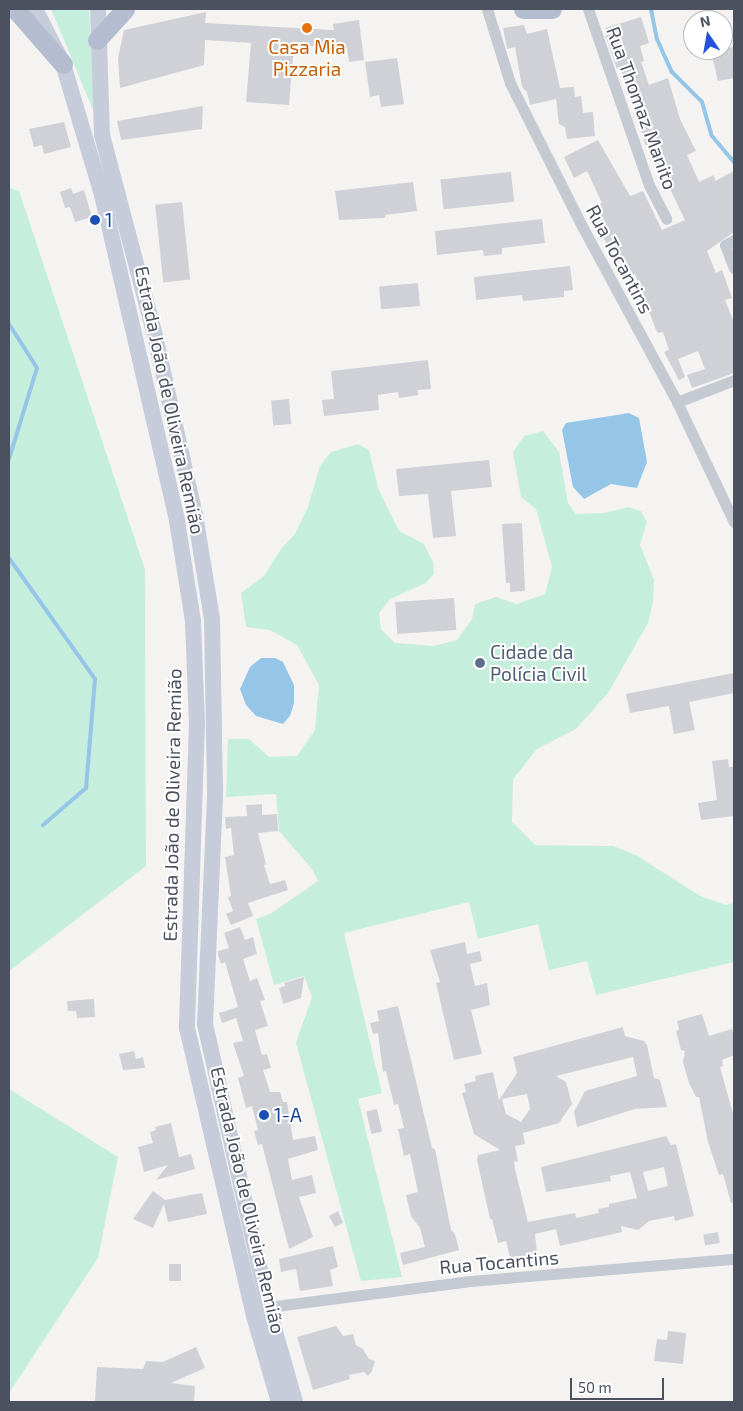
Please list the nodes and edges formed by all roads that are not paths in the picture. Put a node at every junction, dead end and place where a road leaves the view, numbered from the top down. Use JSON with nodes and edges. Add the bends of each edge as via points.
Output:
{"nodes":[{"id":1,"x":15,"y":9,"type":"edge"},
{"id":2,"x":35,"y":9,"type":"edge"},
{"id":3,"x":98,"y":9,"type":"edge"},
{"id":4,"x":125,"y":9,"type":"edge"},
{"id":5,"x":487,"y":9,"type":"edge"},
{"id":6,"x":523,"y":9,"type":"edge"},
{"id":7,"x":552,"y":9,"type":"edge"},
{"id":8,"x":588,"y":9,"type":"edge"},
{"id":9,"x":97,"y":40,"type":"junction"},
{"id":10,"x":63,"y":64,"type":"junction"},
{"id":11,"x":666,"y":219,"type":"dead end"},
{"id":12,"x":734,"y":240,"type":"edge"},
{"id":13,"x":734,"y":268,"type":"edge"},
{"id":14,"x":734,"y":380,"type":"edge"},
{"id":15,"x":677,"y":402,"type":"junction"},
{"id":16,"x":734,"y":522,"type":"edge"},
{"id":17,"x":734,"y":1259,"type":"edge"},
{"id":18,"x":268,"y":1307,"type":"junction"},
{"id":19,"x":279,"y":1402,"type":"edge"},
{"id":20,"x":295,"y":1402,"type":"edge"}],
"edges":[{"from":1,"to":10,"type":"main road"},
{"from":2,"to":10,"type":"main road","name":"Estrada João de Oliveira Remião"},
{"from":3,"to":9,"type":"main road","name":"Estrada João de Oliveira Remião"},
{"from":4,"to":9,"type":"main road"},
{"from":5,"to":15,"type":"street","name":"Rua Tocantins","via":[[510,83]]},
{"from":6,"to":7,"type":"main road"},
{"from":8,"to":11,"type":"street","name":"Rua Thomaz Manito","via":[[649,185]]},
{"from":9,"to":18,"type":"main road","name":"Estrada João de Oliveira Remião","via":[[102,135],[155,336],[195,515],[212,618],[216,796],[205,1024]]},
{"from":10,"to":19,"type":"main road","name":"Estrada João de Oliveira Remião","via":[[124,280],[176,521],[193,621],[198,723],[187,1028],[254,1316]]},
{"from":12,"to":13,"type":"street","via":[[725,245]]},
{"from":14,"to":15,"type":"street"},
{"from":15,"to":16,"type":"street","name":"Rua Tocantins"},
{"from":17,"to":18,"type":"street","name":"Rua Tocantins","via":[[470,1281]]},
{"from":18,"to":20,"type":"main road","name":"Estrada João de Oliveira Remião"}]}
